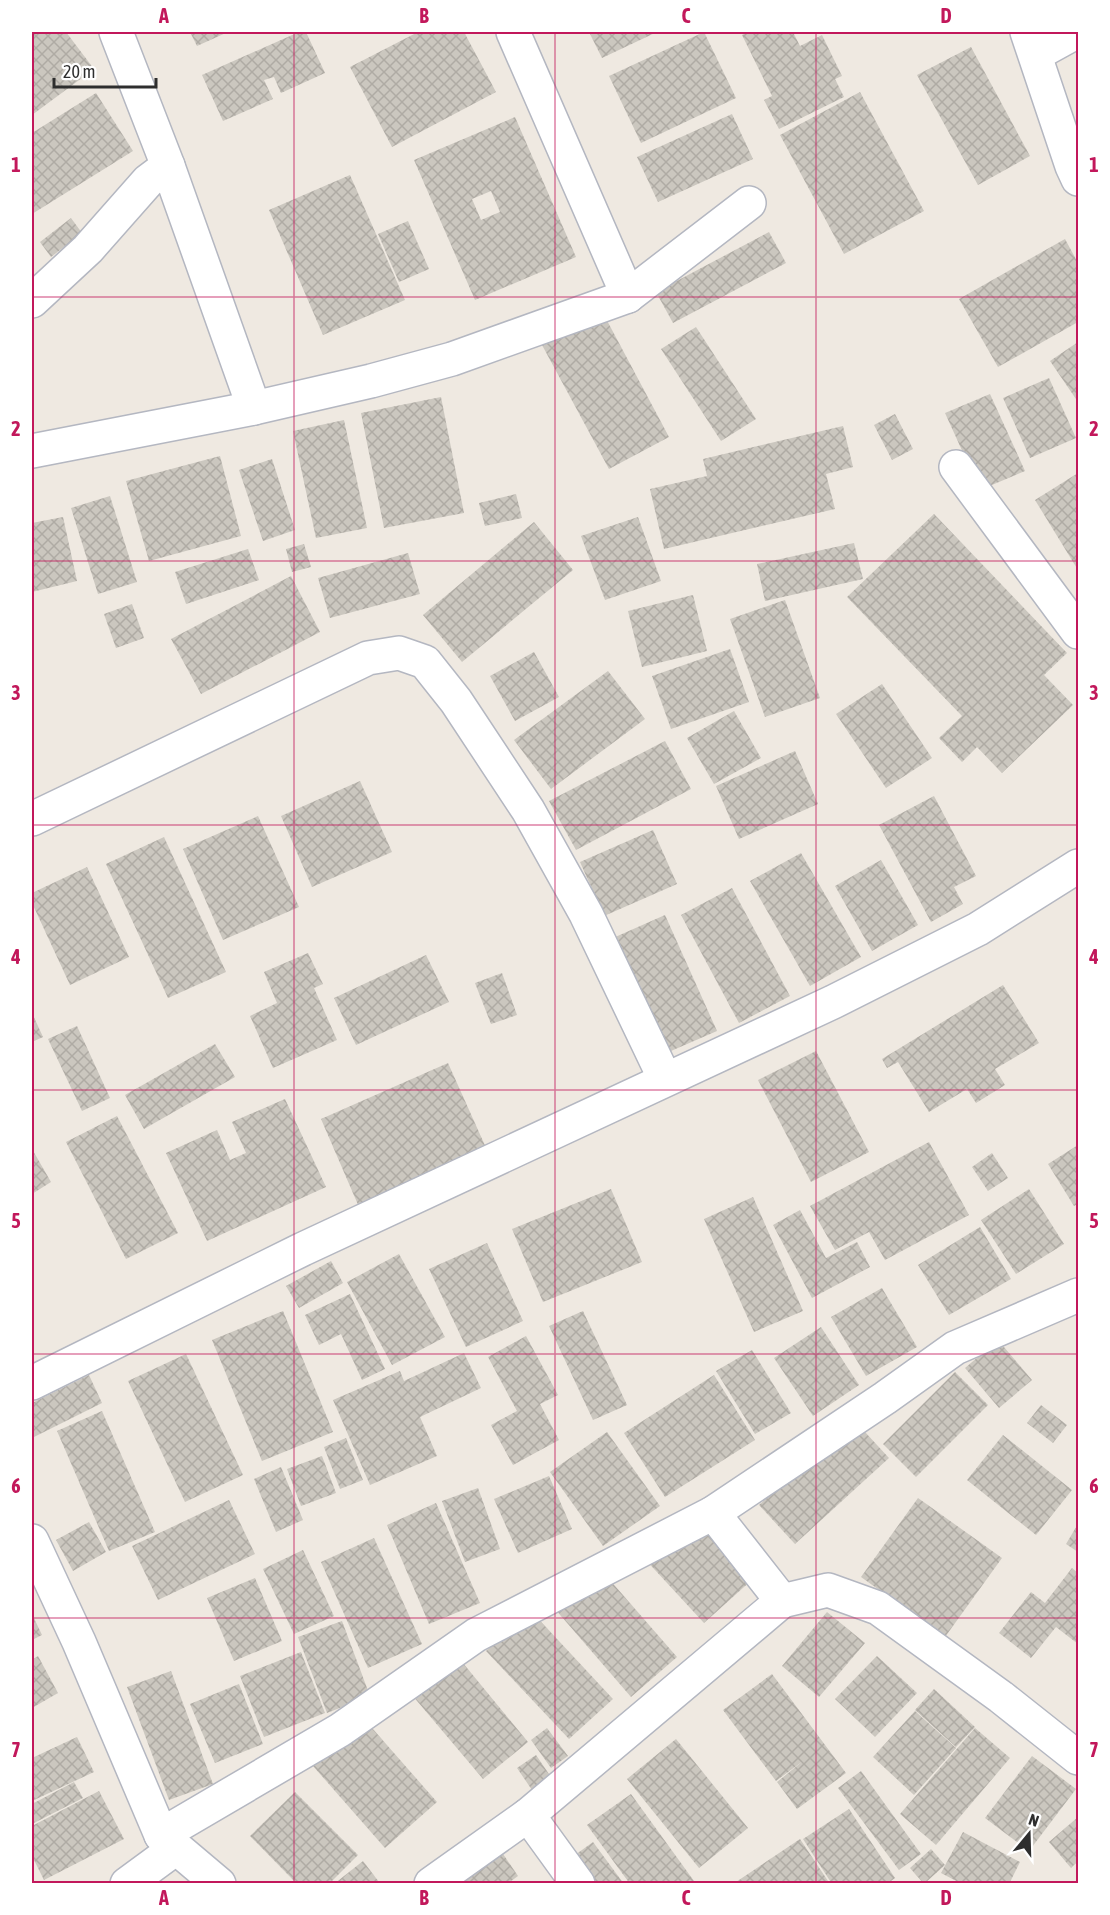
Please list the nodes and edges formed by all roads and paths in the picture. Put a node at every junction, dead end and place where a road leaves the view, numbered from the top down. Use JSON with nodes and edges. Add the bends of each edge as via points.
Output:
{"nodes":[{"id":1,"x":116,"y":32,"type":"edge"},
{"id":2,"x":513,"y":32,"type":"edge"},
{"id":3,"x":1076,"y":32,"type":"edge"},
{"id":4,"x":1031,"y":43,"type":"edge"},
{"id":5,"x":168,"y":166,"type":"junction"},
{"id":6,"x":1078,"y":179,"type":"edge"},
{"id":7,"x":749,"y":203,"type":"dead end"},
{"id":8,"x":628,"y":296,"type":"junction"},
{"id":9,"x":32,"y":301,"type":"edge"},
{"id":10,"x":254,"y":408,"type":"junction"},
{"id":11,"x":32,"y":452,"type":"edge"},
{"id":12,"x":956,"y":467,"type":"dead end"},
{"id":13,"x":1078,"y":632,"type":"edge"},
{"id":14,"x":32,"y":819,"type":"edge"},
{"id":15,"x":1078,"y":866,"type":"edge"},
{"id":16,"x":665,"y":1079,"type":"junction"},
{"id":17,"x":1078,"y":1295,"type":"edge"},
{"id":18,"x":32,"y":1383,"type":"edge"},
{"id":19,"x":713,"y":1513,"type":"junction"},
{"id":20,"x":32,"y":1541,"type":"edge"},
{"id":21,"x":782,"y":1601,"type":"junction"},
{"id":22,"x":1078,"y":1758,"type":"edge"},
{"id":23,"x":528,"y":1815,"type":"junction"},
{"id":24,"x":169,"y":1841,"type":"junction"},
{"id":25,"x":127,"y":1884,"type":"edge"},
{"id":26,"x":219,"y":1884,"type":"edge"},
{"id":27,"x":431,"y":1884,"type":"edge"},
{"id":28,"x":578,"y":1884,"type":"edge"}],
"edges":[{"from":1,"to":5,"type":"street"},
{"from":2,"to":8,"type":"street"},
{"from":3,"to":4,"type":"street"},
{"from":4,"to":6,"type":"street"},
{"from":5,"to":9,"type":"street","via":[[148,181],[88,249]]},
{"from":5,"to":10,"type":"street"},
{"from":7,"to":8,"type":"street"},
{"from":8,"to":10,"type":"street","via":[[452,359]]},
{"from":10,"to":11,"type":"street"},
{"from":12,"to":13,"type":"street"},
{"from":14,"to":16,"type":"street","via":[[368,658],[399,653],[425,662],[456,701],[528,810],[586,914]]},
{"from":15,"to":16,"type":"street","via":[[978,929],[833,1002]]},
{"from":16,"to":18,"type":"street","via":[[303,1249]]},
{"from":17,"to":19,"type":"street","via":[[955,1348]]},
{"from":19,"to":21,"type":"street"},
{"from":19,"to":24,"type":"street","via":[[476,1635],[340,1730]]},
{"from":20,"to":24,"type":"street"},
{"from":21,"to":22,"type":"street","via":[[828,1590],[878,1608]]},
{"from":21,"to":23,"type":"street"},
{"from":23,"to":27,"type":"street"},
{"from":23,"to":28,"type":"street"},
{"from":24,"to":25,"type":"street"},
{"from":24,"to":26,"type":"street"}]}
